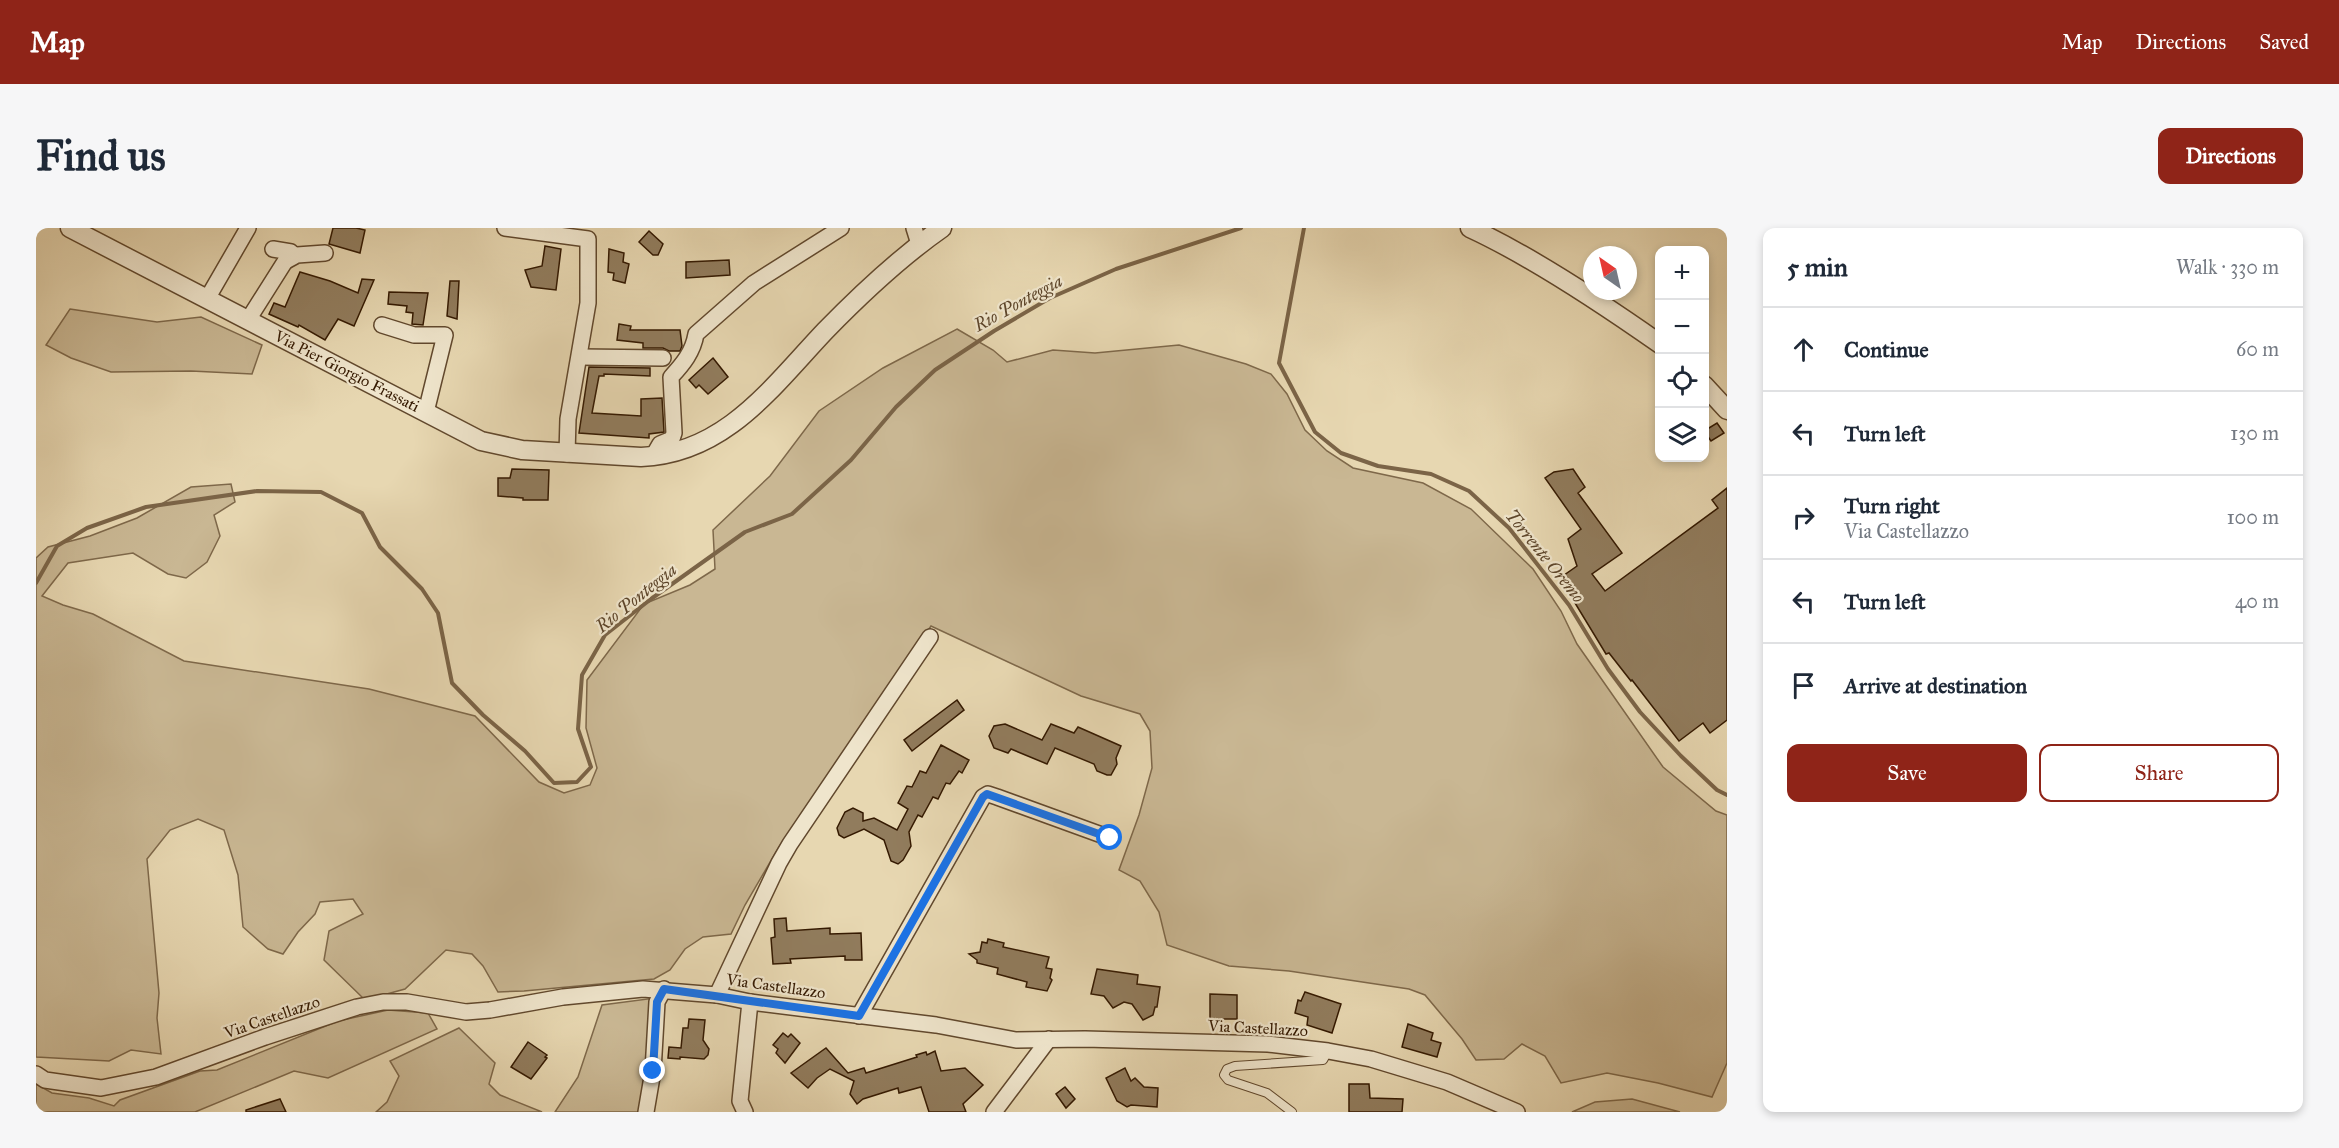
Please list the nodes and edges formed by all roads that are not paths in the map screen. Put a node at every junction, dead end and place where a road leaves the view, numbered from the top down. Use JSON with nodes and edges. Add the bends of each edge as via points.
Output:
{"nodes":[{"id":1,"x":70,"y":228,"type":"edge"},
{"id":2,"x":248,"y":228,"type":"edge"},
{"id":3,"x":505,"y":228,"type":"edge"},
{"id":4,"x":841,"y":228,"type":"edge"},
{"id":5,"x":942,"y":228,"type":"edge"},
{"id":6,"x":1470,"y":228,"type":"edge"},
{"id":7,"x":917,"y":236,"type":"edge"},
{"id":8,"x":273,"y":249,"type":"dead end"},
{"id":9,"x":325,"y":253,"type":"dead end"},
{"id":10,"x":286,"y":261,"type":"junction"},
{"id":11,"x":207,"y":299,"type":"junction"},
{"id":12,"x":248,"y":320,"type":"junction"},
{"id":13,"x":382,"y":325,"type":"dead end"},
{"id":14,"x":1655,"y":341,"type":"edge"},
{"id":15,"x":580,"y":357,"type":"junction"},
{"id":16,"x":663,"y":358,"type":"dead end"},
{"id":17,"x":1709,"y":390,"type":"edge"},
{"id":18,"x":1727,"y":410,"type":"edge"},
{"id":19,"x":426,"y":412,"type":"junction"},
{"id":20,"x":567,"y":454,"type":"junction"},
{"id":21,"x":647,"y":457,"type":"junction"},
{"id":22,"x":930,"y":637,"type":"dead end"},
{"id":23,"x":1110,"y":838,"type":"dead end"},
{"id":24,"x":664,"y":989,"type":"junction"},
{"id":25,"x":717,"y":996,"type":"junction"},
{"id":26,"x":750,"y":1002,"type":"junction"},
{"id":27,"x":859,"y":1016,"type":"junction"},
{"id":28,"x":1049,"y":1039,"type":"junction"},
{"id":29,"x":1328,"y":1051,"type":"junction"},
{"id":30,"x":36,"y":1074,"type":"edge"},
{"id":31,"x":646,"y":1112,"type":"edge"},
{"id":32,"x":745,"y":1112,"type":"edge"},
{"id":33,"x":994,"y":1112,"type":"edge"},
{"id":34,"x":1292,"y":1112,"type":"edge"},
{"id":35,"x":1517,"y":1112,"type":"edge"}],
"edges":[{"from":1,"to":11,"type":"street","name":"Via Pier Giorgio Frassati"},
{"from":2,"to":11,"type":"street"},
{"from":3,"to":15,"type":"street","via":[[588,238],[588,303]]},
{"from":4,"to":21,"type":"street","via":[[754,283],[696,334],[689,355],[671,377],[675,424],[672,439]]},
{"from":5,"to":7,"type":"street","name":"Via Pier Giorgio Frassati"},
{"from":6,"to":14,"type":"street","via":[[1575,288]]},
{"from":7,"to":21,"type":"street","name":"Via Pier Giorgio Frassati","via":[[748,413],[702,442]]},
{"from":8,"to":10,"type":"street","via":[[291,252]]},
{"from":9,"to":10,"type":"street","via":[[297,255]]},
{"from":10,"to":12,"type":"street"},
{"from":11,"to":12,"type":"street","name":"Via Pier Giorgio Frassati"},
{"from":12,"to":19,"type":"street","name":"Via Pier Giorgio Frassati"},
{"from":13,"to":19,"type":"street","via":[[414,335],[445,335]]},
{"from":15,"to":16,"type":"street"},
{"from":15,"to":20,"type":"street","via":[[568,419]]},
{"from":17,"to":18,"type":"street"},
{"from":19,"to":20,"type":"street","name":"Via Pier Giorgio Frassati","via":[[481,441]]},
{"from":20,"to":21,"type":"street","name":"Via Pier Giorgio Frassati"},
{"from":22,"to":25,"type":"street","via":[[790,844]]},
{"from":23,"to":27,"type":"street","via":[[987,794]]},
{"from":24,"to":25,"type":"street","name":"Via Castellazzo"},
{"from":24,"to":30,"type":"street","name":"Via Castellazzo","via":[[563,997],[466,1012],[383,1002],[265,1037],[156,1077],[120,1085],[70,1085]]},
{"from":24,"to":31,"type":"street","via":[[657,1002]]},
{"from":25,"to":26,"type":"street","name":"Via Castellazzo"},
{"from":26,"to":27,"type":"street","name":"Via Castellazzo"},
{"from":26,"to":32,"type":"street","via":[[740,1101]]},
{"from":27,"to":28,"type":"street","name":"Via Castellazzo","via":[[936,1025],[1016,1041]]},
{"from":28,"to":29,"type":"street","name":"Via Castellazzo","via":[[1268,1044]]},
{"from":28,"to":33,"type":"street"},
{"from":29,"to":34,"type":"lane","via":[[1323,1060],[1227,1069],[1224,1075],[1228,1080],[1267,1093]]},
{"from":29,"to":35,"type":"street","name":"Via Castellazzo","via":[[1371,1059],[1447,1082]]}]}
